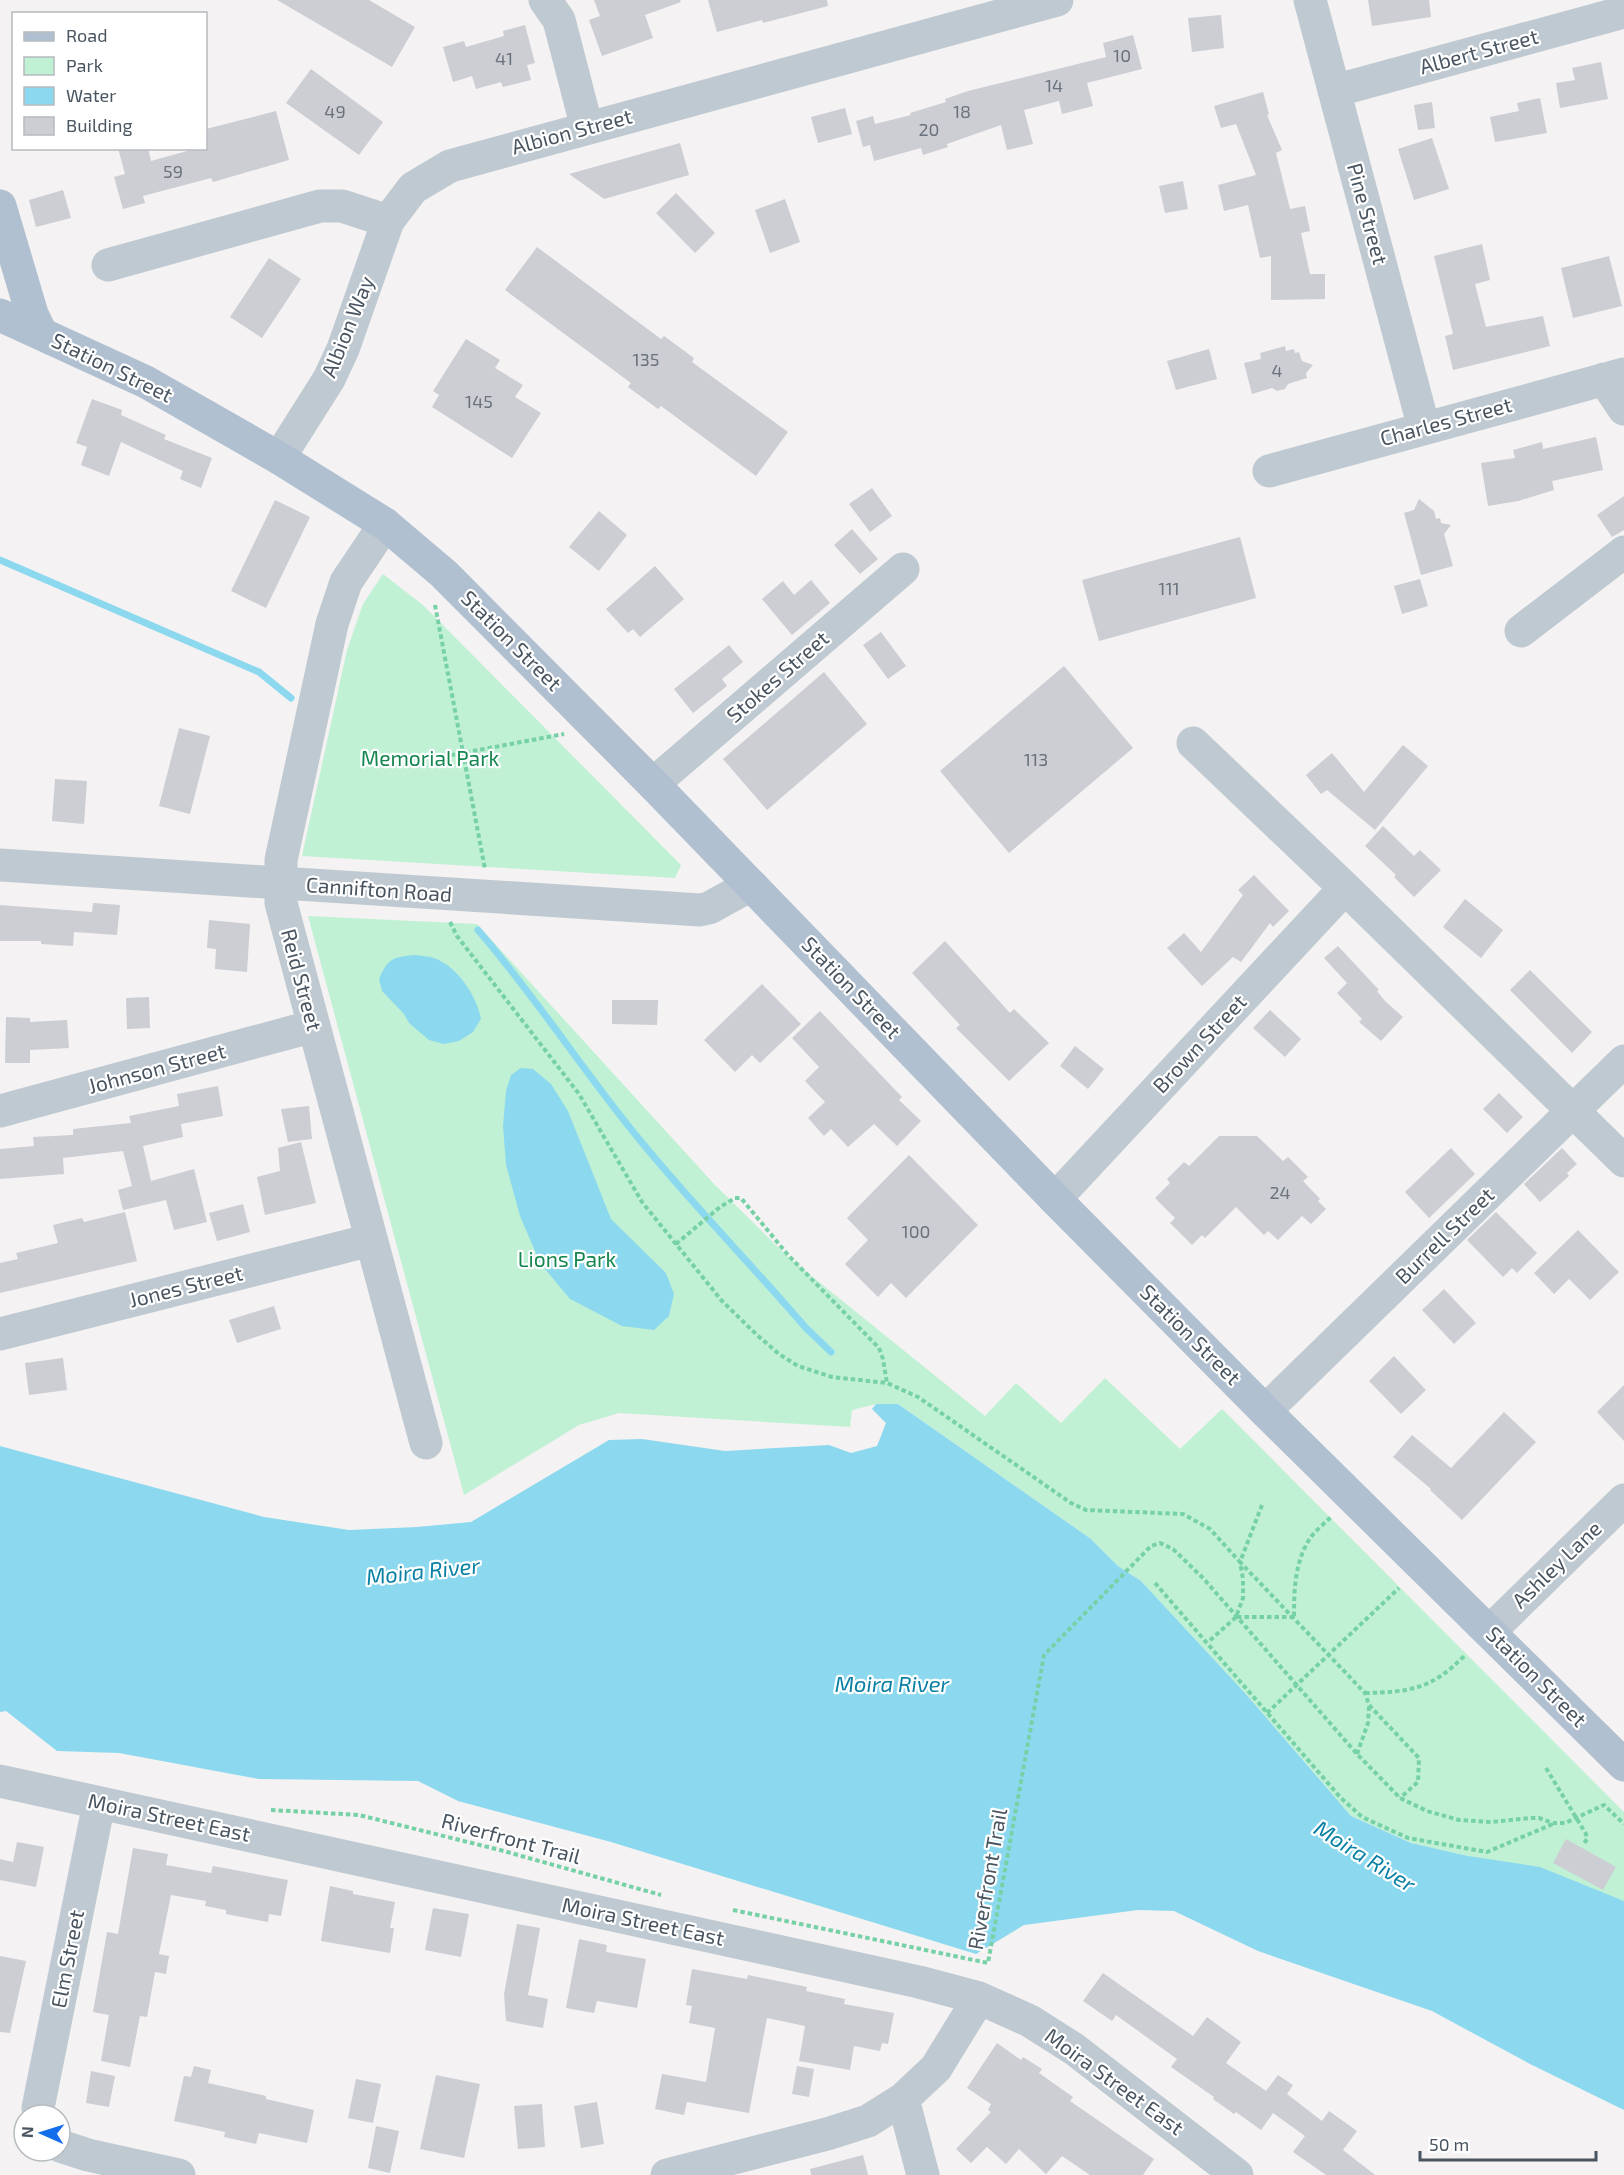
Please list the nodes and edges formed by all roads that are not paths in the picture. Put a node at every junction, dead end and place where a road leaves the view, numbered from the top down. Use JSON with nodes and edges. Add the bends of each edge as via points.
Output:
{"nodes":[{"id":1,"x":545,"y":0,"type":"edge"},
{"id":2,"x":1056,"y":0,"type":"edge"},
{"id":3,"x":1310,"y":0,"type":"edge"},
{"id":4,"x":1624,"y":12,"type":"edge"},
{"id":5,"x":1334,"y":91,"type":"junction"},
{"id":6,"x":587,"y":128,"type":"junction"},
{"id":7,"x":0,"y":206,"type":"edge"},
{"id":8,"x":388,"y":221,"type":"junction"},
{"id":9,"x":108,"y":265,"type":"dead end"},
{"id":10,"x":23,"y":325,"type":"edge"},
{"id":11,"x":0,"y":345,"type":"edge"},
{"id":12,"x":1614,"y":376,"type":"edge"},
{"id":13,"x":1624,"y":409,"type":"edge"},
{"id":14,"x":1424,"y":428,"type":"junction"},
{"id":15,"x":279,"y":458,"type":"junction"},
{"id":16,"x":1269,"y":471,"type":"dead end"},
{"id":17,"x":386,"y":524,"type":"junction"},
{"id":18,"x":1624,"y":552,"type":"edge"},
{"id":19,"x":903,"y":569,"type":"dead end"},
{"id":20,"x":1521,"y":631,"type":"dead end"},
{"id":21,"x":1193,"y":743,"type":"dead end"},
{"id":22,"x":652,"y":784,"type":"junction"},
{"id":23,"x":0,"y":865,"type":"edge"},
{"id":24,"x":279,"y":884,"type":"junction"},
{"id":25,"x":751,"y":885,"type":"junction"},
{"id":26,"x":1345,"y":888,"type":"junction"},
{"id":27,"x":314,"y":1026,"type":"junction"},
{"id":28,"x":1624,"y":1061,"type":"edge"},
{"id":29,"x":1573,"y":1110,"type":"junction"},
{"id":30,"x":0,"y":1111,"type":"edge"},
{"id":31,"x":1624,"y":1161,"type":"edge"},
{"id":32,"x":1055,"y":1199,"type":"junction"},
{"id":33,"x":371,"y":1240,"type":"junction"},
{"id":34,"x":0,"y":1334,"type":"edge"},
{"id":35,"x":1265,"y":1411,"type":"junction"},
{"id":36,"x":426,"y":1443,"type":"dead end"},
{"id":37,"x":1624,"y":1500,"type":"edge"},
{"id":38,"x":1490,"y":1630,"type":"junction"},
{"id":39,"x":1624,"y":1765,"type":"edge"},
{"id":40,"x":0,"y":1781,"type":"edge"},
{"id":41,"x":99,"y":1803,"type":"junction"},
{"id":42,"x":979,"y":1998,"type":"junction"},
{"id":43,"x":903,"y":2100,"type":"junction"},
{"id":44,"x":40,"y":2103,"type":"edge"},
{"id":45,"x":72,"y":2150,"type":"edge"},
{"id":46,"x":179,"y":2175,"type":"edge"},
{"id":47,"x":667,"y":2175,"type":"edge"},
{"id":48,"x":923,"y":2175,"type":"edge"},
{"id":49,"x":1237,"y":2175,"type":"edge"}],
"edges":[{"from":1,"to":6,"type":"street","via":[[559,20]]},
{"from":2,"to":6,"type":"street","name":"Albion Street"},
{"from":3,"to":5,"type":"street","name":"Pine Street"},
{"from":4,"to":5,"type":"street","name":"Albert Street"},
{"from":5,"to":14,"type":"street","name":"Pine Street"},
{"from":6,"to":8,"type":"street","name":"Albion Street","via":[[450,166],[413,188]]},
{"from":7,"to":10,"type":"main road","via":[[32,314]]},
{"from":8,"to":9,"type":"street","via":[[342,206],[320,206]]},
{"from":8,"to":15,"type":"street","name":"Albion Way","via":[[329,379]]},
{"from":10,"to":11,"type":"main road"},
{"from":10,"to":15,"type":"main road","name":"Station Street","via":[[146,382]]},
{"from":12,"to":13,"type":"street"},
{"from":12,"to":14,"type":"street","name":"Charles Street"},
{"from":14,"to":16,"type":"street","name":"Charles Street"},
{"from":15,"to":17,"type":"main road","name":"Station Street"},
{"from":17,"to":22,"type":"main road","name":"Station Street","via":[[444,574]]},
{"from":17,"to":24,"type":"street","name":"Reid Street","via":[[346,582],[332,624]]},
{"from":18,"to":20,"type":"street"},
{"from":19,"to":22,"type":"street","name":"Stokes Street"},
{"from":21,"to":26,"type":"street"},
{"from":22,"to":25,"type":"main road","name":"Station Street"},
{"from":23,"to":24,"type":"street","name":"Cannifton Road"},
{"from":24,"to":25,"type":"street","name":"Cannifton Road","via":[[700,910]]},
{"from":24,"to":27,"type":"street","name":"Reid Street"},
{"from":25,"to":32,"type":"main road","name":"Station Street"},
{"from":26,"to":29,"type":"street"},
{"from":26,"to":32,"type":"street","name":"Brown Street"},
{"from":27,"to":30,"type":"street","name":"Johnson Street"},
{"from":27,"to":33,"type":"street","name":"Reid Street"},
{"from":28,"to":29,"type":"street","name":"Burrell Street"},
{"from":29,"to":31,"type":"street"},
{"from":29,"to":35,"type":"street","name":"Burrell Street"},
{"from":32,"to":35,"type":"main road","name":"Station Street"},
{"from":33,"to":34,"type":"street","name":"Jones Street"},
{"from":33,"to":36,"type":"street","name":"Reid Street"},
{"from":35,"to":38,"type":"main road","name":"Station Street"},
{"from":37,"to":38,"type":"street","name":"Ashley Lane"},
{"from":38,"to":39,"type":"main road","name":"Station Street"},
{"from":40,"to":41,"type":"street","name":"Moira Street East"},
{"from":41,"to":42,"type":"street","name":"Moira Street East"},
{"from":41,"to":44,"type":"street","name":"Elm Street"},
{"from":42,"to":43,"type":"street","via":[[936,2068]]},
{"from":42,"to":49,"type":"street","name":"Moira Street East","via":[[1030,2021],[1074,2049]]},
{"from":43,"to":47,"type":"street","via":[[868,2121]]},
{"from":43,"to":48,"type":"street"},
{"from":45,"to":46,"type":"street"}]}
